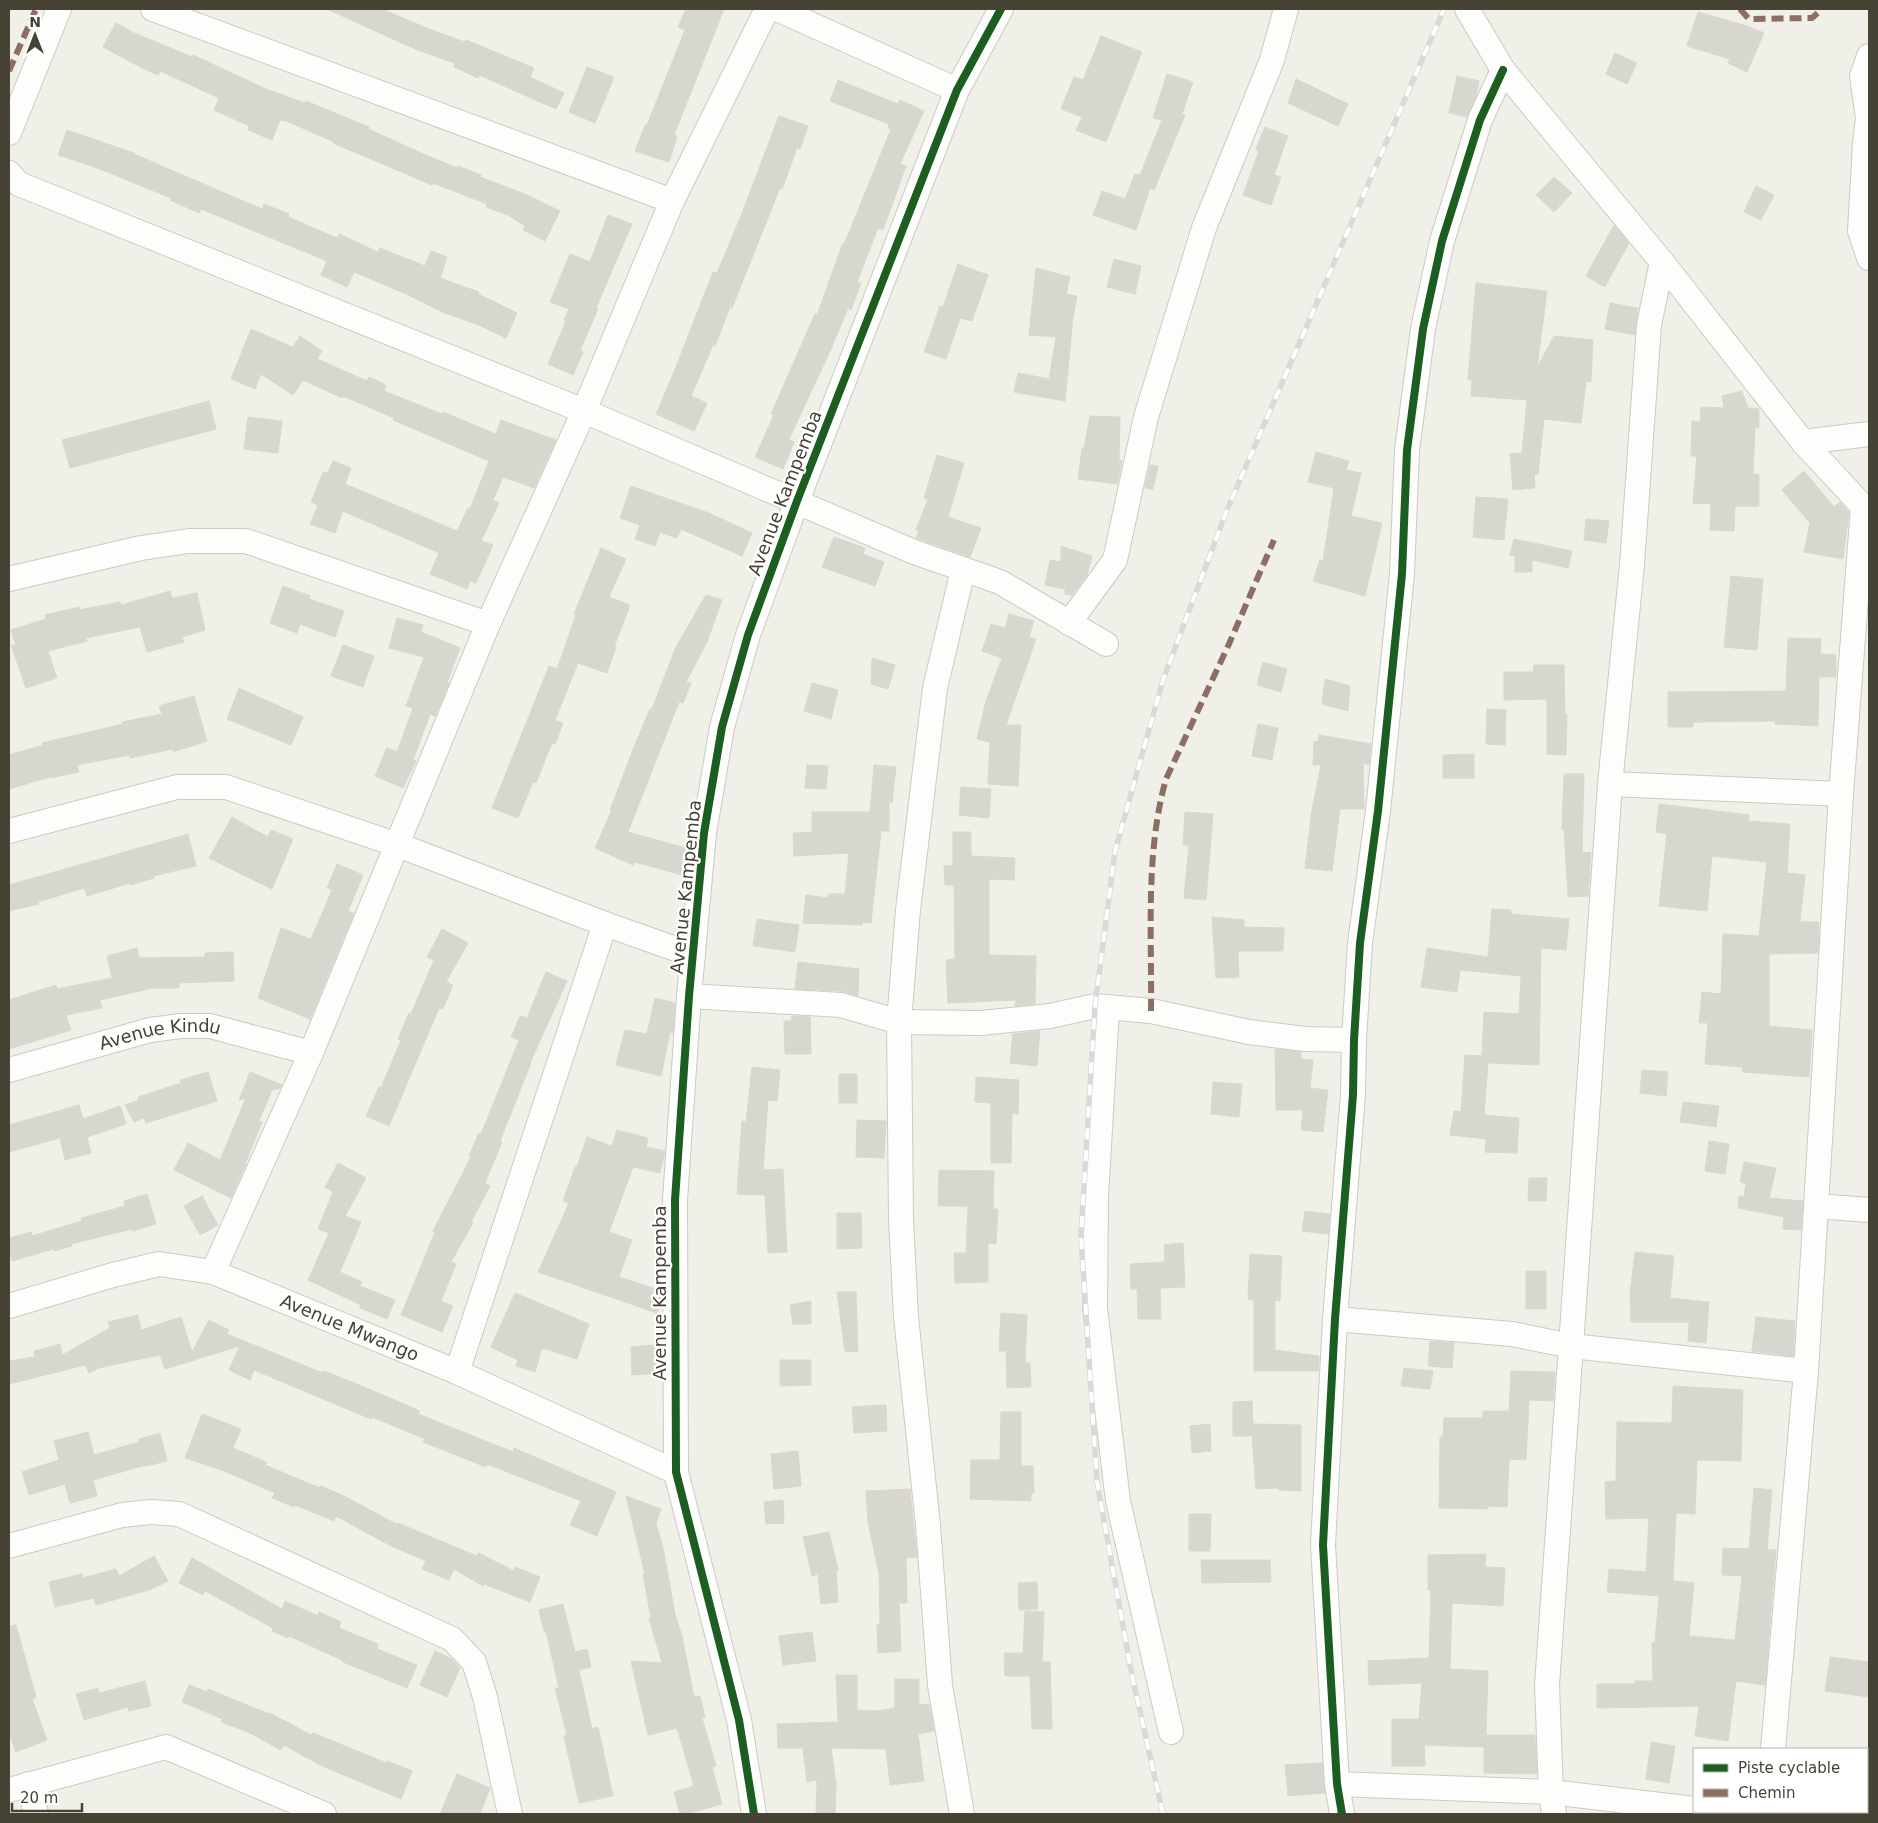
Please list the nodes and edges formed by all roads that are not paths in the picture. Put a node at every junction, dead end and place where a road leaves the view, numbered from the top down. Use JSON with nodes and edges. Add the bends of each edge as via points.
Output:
{"nodes":[{"id":1,"x":59,"y":9,"type":"edge"},
{"id":2,"x":153,"y":9,"type":"edge"},
{"id":3,"x":767,"y":9,"type":"edge"},
{"id":4,"x":777,"y":9,"type":"edge"},
{"id":5,"x":1001,"y":9,"type":"edge"},
{"id":6,"x":1286,"y":9,"type":"edge"},
{"id":7,"x":1467,"y":9,"type":"edge"},
{"id":8,"x":1869,"y":56,"type":"edge"},
{"id":9,"x":1503,"y":70,"type":"junction"},
{"id":10,"x":957,"y":90,"type":"junction"},
{"id":11,"x":9,"y":133,"type":"edge"},
{"id":12,"x":9,"y":173,"type":"edge"},
{"id":13,"x":672,"y":201,"type":"junction"},
{"id":14,"x":1869,"y":258,"type":"edge"},
{"id":15,"x":1662,"y":262,"type":"junction"},
{"id":16,"x":584,"y":411,"type":"junction"},
{"id":17,"x":1869,"y":434,"type":"edge"},
{"id":18,"x":1803,"y":442,"type":"junction"},
{"id":19,"x":797,"y":501,"type":"junction"},
{"id":20,"x":1866,"y":510,"type":"edge"},
{"id":21,"x":962,"y":570,"type":"junction"},
{"id":22,"x":9,"y":579,"type":"edge"},
{"id":23,"x":1069,"y":623,"type":"junction"},
{"id":24,"x":488,"y":624,"type":"junction"},
{"id":25,"x":1106,"y":644,"type":"dead end"},
{"id":26,"x":1610,"y":784,"type":"junction"},
{"id":27,"x":1841,"y":794,"type":"junction"},
{"id":28,"x":9,"y":831,"type":"edge"},
{"id":29,"x":398,"y":845,"type":"junction"},
{"id":30,"x":605,"y":924,"type":"junction"},
{"id":31,"x":693,"y":955,"type":"junction"},
{"id":32,"x":689,"y":996,"type":"junction"},
{"id":33,"x":1107,"y":1008,"type":"junction"},
{"id":34,"x":899,"y":1022,"type":"junction"},
{"id":35,"x":1354,"y":1040,"type":"junction"},
{"id":36,"x":312,"y":1053,"type":"junction"},
{"id":37,"x":9,"y":1070,"type":"edge"},
{"id":38,"x":1817,"y":1206,"type":"junction"},
{"id":39,"x":1869,"y":1210,"type":"edge"},
{"id":40,"x":213,"y":1272,"type":"junction"},
{"id":41,"x":9,"y":1306,"type":"edge"},
{"id":42,"x":1335,"y":1319,"type":"junction"},
{"id":43,"x":1570,"y":1346,"type":"junction"},
{"id":44,"x":1806,"y":1371,"type":"junction"},
{"id":45,"x":456,"y":1372,"type":"junction"},
{"id":46,"x":676,"y":1472,"type":"junction"},
{"id":47,"x":9,"y":1546,"type":"edge"},
{"id":48,"x":1172,"y":1732,"type":"dead end"},
{"id":49,"x":1773,"y":1748,"type":"edge"},
{"id":50,"x":1337,"y":1784,"type":"junction"},
{"id":51,"x":19,"y":1787,"type":"edge"},
{"id":52,"x":1553,"y":1803,"type":"edge"},
{"id":53,"x":1693,"y":1809,"type":"edge"},
{"id":54,"x":36,"y":1814,"type":"edge"},
{"id":55,"x":324,"y":1814,"type":"edge"},
{"id":56,"x":510,"y":1814,"type":"edge"},
{"id":57,"x":754,"y":1814,"type":"edge"},
{"id":58,"x":962,"y":1814,"type":"edge"},
{"id":59,"x":1342,"y":1814,"type":"edge"}],
"edges":[{"from":1,"to":11,"type":"street"},
{"from":2,"to":13,"type":"street"},
{"from":3,"to":13,"type":"street"},
{"from":4,"to":10,"type":"street"},
{"from":5,"to":10,"type":"street","name":"Avenue Kampemba"},
{"from":6,"to":23,"type":"street","via":[[1272,60],[1204,228],[1146,417],[1115,560]]},
{"from":7,"to":9,"type":"street"},
{"from":8,"to":14,"type":"street","via":[[1862,76],[1868,118],[1860,231]]},
{"from":9,"to":15,"type":"street"},
{"from":9,"to":35,"type":"street","via":[[1468,156],[1442,241],[1423,329],[1407,450],[1402,574],[1378,811],[1360,943]]},
{"from":10,"to":19,"type":"street","name":"Avenue Kampemba"},
{"from":12,"to":16,"type":"street","via":[[19,184]]},
{"from":13,"to":16,"type":"street"},
{"from":15,"to":18,"type":"street"},
{"from":15,"to":26,"type":"street","via":[[1649,326],[1632,565]]},
{"from":16,"to":19,"type":"street"},
{"from":16,"to":24,"type":"street"},
{"from":17,"to":18,"type":"street"},
{"from":18,"to":20,"type":"street"},
{"from":19,"to":21,"type":"street"},
{"from":19,"to":31,"type":"street","name":"Avenue Kampemba","via":[[748,635],[722,727],[704,832]]},
{"from":20,"to":27,"type":"street"},
{"from":21,"to":23,"type":"street","via":[[1000,582]]},
{"from":21,"to":34,"type":"street","via":[[935,688],[908,910]]},
{"from":22,"to":24,"type":"street","via":[[141,548],[189,541],[246,541]]},
{"from":23,"to":25,"type":"street"},
{"from":24,"to":29,"type":"street"},
{"from":26,"to":27,"type":"street"},
{"from":26,"to":43,"type":"street"},
{"from":27,"to":38,"type":"street"},
{"from":28,"to":29,"type":"street","via":[[177,786],[226,787]]},
{"from":29,"to":30,"type":"street"},
{"from":29,"to":36,"type":"street"},
{"from":30,"to":31,"type":"street"},
{"from":30,"to":45,"type":"street"},
{"from":31,"to":32,"type":"street","name":"Avenue Kampemba"},
{"from":32,"to":34,"type":"street","via":[[840,1005]]},
{"from":32,"to":46,"type":"street","name":"Avenue Kampemba","via":[[675,1200]]},
{"from":33,"to":34,"type":"street","via":[[1094,1006],[1050,1016],[981,1022]]},
{"from":33,"to":35,"type":"street","via":[[1151,1011],[1249,1032]]},
{"from":33,"to":48,"type":"street","via":[[1096,1197],[1094,1308],[1118,1501]]},
{"from":34,"to":58,"type":"street","via":[[901,1220],[906,1317],[928,1524],[940,1685]]},
{"from":35,"to":42,"type":"street","via":[[1354,1095]]},
{"from":36,"to":37,"type":"street","name":"Avenue Kindu","via":[[210,1026],[181,1026],[150,1030]]},
{"from":36,"to":40,"type":"street"},
{"from":38,"to":39,"type":"street"},
{"from":38,"to":44,"type":"street"},
{"from":40,"to":41,"type":"street","name":"Avenue Mwango","via":[[160,1264]]},
{"from":40,"to":45,"type":"street","name":"Avenue Mwango"},
{"from":42,"to":43,"type":"street","via":[[1512,1334]]},
{"from":42,"to":50,"type":"street","via":[[1323,1545]]},
{"from":43,"to":44,"type":"street"},
{"from":43,"to":52,"type":"street","via":[[1548,1685]]},
{"from":44,"to":49,"type":"street"},
{"from":45,"to":46,"type":"street","name":"Avenue Mwango"},
{"from":46,"to":57,"type":"street","name":"Avenue Kampemba","via":[[739,1720]]},
{"from":47,"to":56,"type":"street","via":[[122,1515],[179,1514],[452,1639],[474,1662],[485,1697]]},
{"from":50,"to":52,"type":"street"},
{"from":50,"to":59,"type":"street"},
{"from":51,"to":54,"type":"street"},
{"from":51,"to":55,"type":"street","via":[[166,1747]]},
{"from":52,"to":53,"type":"street"}]}
